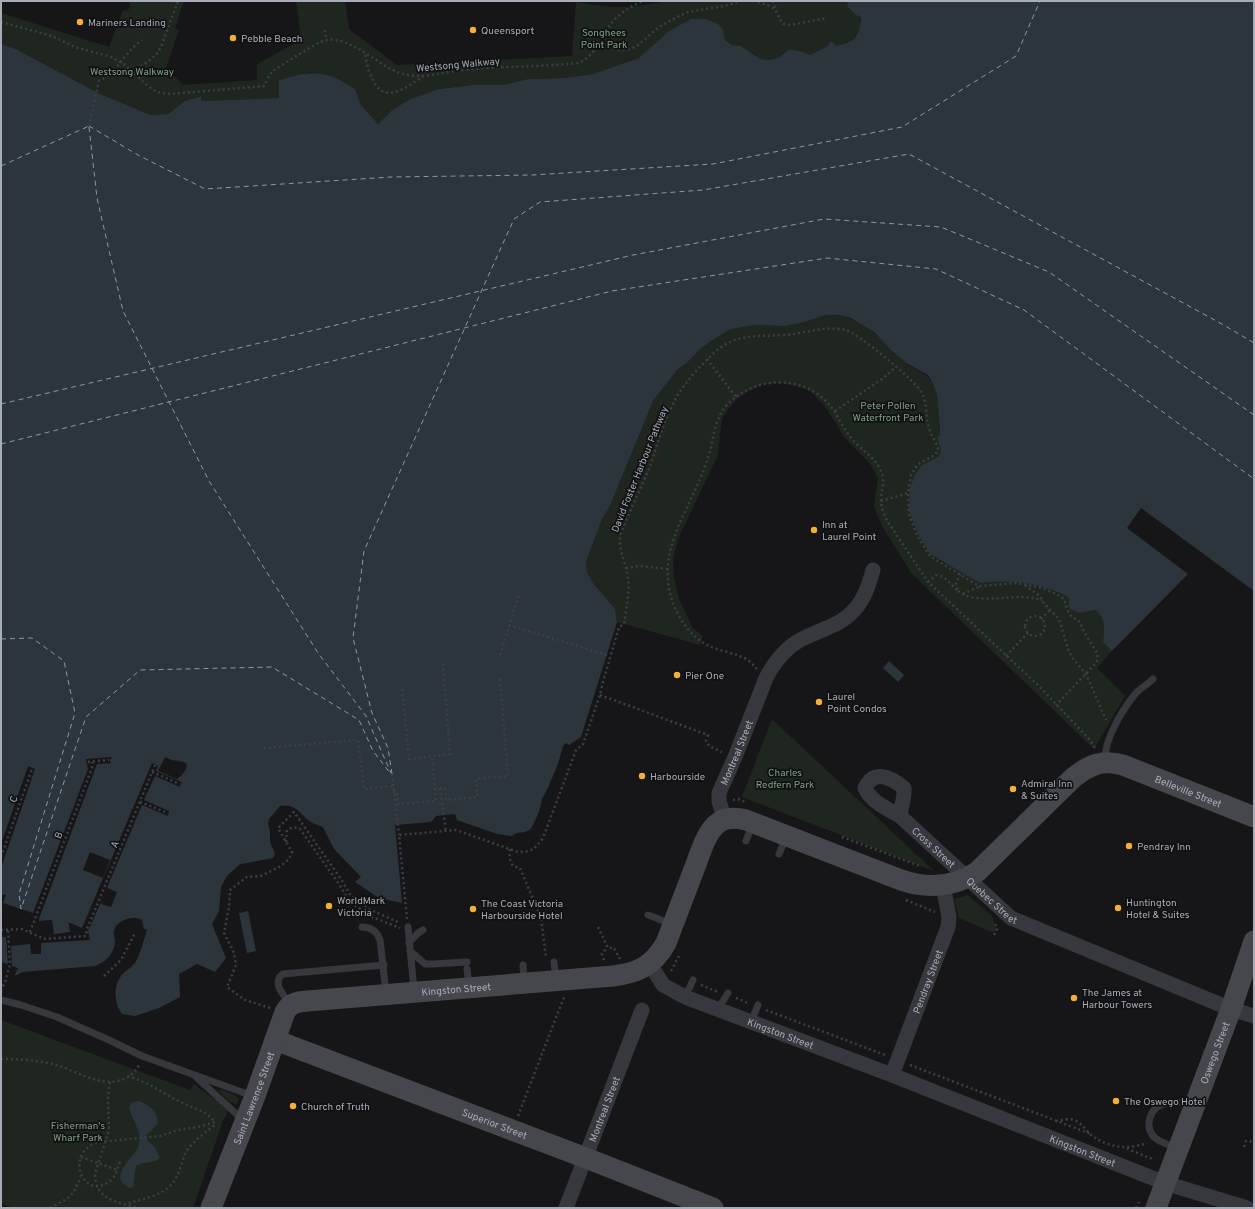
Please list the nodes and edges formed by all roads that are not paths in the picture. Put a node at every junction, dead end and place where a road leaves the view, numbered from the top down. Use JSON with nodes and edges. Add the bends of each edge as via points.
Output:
{"nodes":[{"id":1,"x":873,"y":570,"type":"dead end"},
{"id":2,"x":1153,"y":679,"type":"dead end"},
{"id":3,"x":1108,"y":759,"type":"junction"},
{"id":4,"x":900,"y":816,"type":"dead end"},
{"id":5,"x":1254,"y":817,"type":"edge"},
{"id":6,"x":726,"y":820,"type":"junction"},
{"id":7,"x":968,"y":878,"type":"junction"},
{"id":8,"x":943,"y":885,"type":"junction"},
{"id":9,"x":648,"y":915,"type":"dead end"},
{"id":10,"x":674,"y":924,"type":"junction"},
{"id":11,"x":362,"y":927,"type":"dead end"},
{"id":12,"x":405,"y":928,"type":"road end"},
{"id":13,"x":423,"y":930,"type":"dead end"},
{"id":14,"x":1254,"y":941,"type":"edge"},
{"id":15,"x":409,"y":943,"type":"junction"},
{"id":16,"x":410,"y":951,"type":"junction"},
{"id":17,"x":650,"y":964,"type":"junction"},
{"id":18,"x":384,"y":965,"type":"junction"},
{"id":19,"x":468,"y":973,"type":"junction"},
{"id":20,"x":692,"y":981,"type":"road end"},
{"id":21,"x":414,"y":992,"type":"junction"},
{"id":22,"x":728,"y":994,"type":"road end"},
{"id":23,"x":386,"y":995,"type":"junction"},
{"id":24,"x":686,"y":997,"type":"junction"},
{"id":25,"x":1,"y":1000,"type":"edge"},
{"id":26,"x":294,"y":1006,"type":"junction"},
{"id":27,"x":758,"y":1006,"type":"road end"},
{"id":28,"x":718,"y":1009,"type":"junction"},
{"id":29,"x":642,"y":1010,"type":"dead end"},
{"id":30,"x":1231,"y":1010,"type":"junction"},
{"id":31,"x":1254,"y":1016,"type":"edge"},
{"id":32,"x":751,"y":1022,"type":"junction"},
{"id":33,"x":275,"y":1040,"type":"junction"},
{"id":34,"x":194,"y":1074,"type":"junction"},
{"id":35,"x":892,"y":1075,"type":"junction"},
{"id":36,"x":256,"y":1096,"type":"junction"},
{"id":37,"x":1195,"y":1104,"type":"junction"},
{"id":38,"x":245,"y":1122,"type":"junction"},
{"id":39,"x":1178,"y":1148,"type":"junction"},
{"id":40,"x":586,"y":1158,"type":"junction"},
{"id":41,"x":1165,"y":1183,"type":"junction"},
{"id":42,"x":211,"y":1208,"type":"edge"},
{"id":43,"x":566,"y":1208,"type":"edge"},
{"id":44,"x":713,"y":1208,"type":"edge"},
{"id":45,"x":1156,"y":1208,"type":"edge"},
{"id":46,"x":1247,"y":1208,"type":"edge"}],
"edges":[{"from":1,"to":6,"type":"street","name":"Montreal Street","via":[[867,591],[855,610],[834,625],[793,645],[778,660],[766,678],[718,797]]},
{"from":2,"to":3,"type":"lane","via":[[1125,707],[1106,747],[1105,754]]},
{"from":3,"to":5,"type":"street","name":"Belleville Street"},
{"from":3,"to":7,"type":"street","via":[[1080,772],[985,866]]},
{"from":4,"to":7,"type":"street","name":"Cross Street"},
{"from":6,"to":8,"type":"street","name":"Quebec Street","via":[[741,819],[749,832],[783,845],[912,884]]},
{"from":6,"to":10,"type":"street","via":[[715,824],[708,832]]},
{"from":7,"to":8,"type":"street","name":"Quebec Street"},
{"from":7,"to":30,"type":"street","name":"Quebec Street","via":[[1011,918]]},
{"from":8,"to":35,"type":"street","name":"Pendray Street","via":[[949,918],[948,927]]},
{"from":9,"to":10,"type":"lane"},
{"from":10,"to":17,"type":"street","via":[[662,950]]},
{"from":11,"to":18,"type":"lane","via":[[370,928],[378,934]]},
{"from":12,"to":15,"type":"lane"},
{"from":13,"to":15,"type":"lane"},
{"from":14,"to":30,"type":"street","name":"Oswego Street"},
{"from":15,"to":16,"type":"lane"},
{"from":16,"to":19,"type":"lane","via":[[425,964]]},
{"from":16,"to":21,"type":"lane"},
{"from":17,"to":19,"type":"street","name":"Kingston Street","via":[[622,975],[556,971],[524,974]]},
{"from":17,"to":24,"type":"street","name":"Kingston Street","via":[[664,985]]},
{"from":18,"to":23,"type":"lane"},
{"from":18,"to":26,"type":"lane","via":[[283,974],[278,981],[279,989]]},
{"from":19,"to":21,"type":"street","name":"Kingston Street"},
{"from":20,"to":24,"type":"lane"},
{"from":21,"to":23,"type":"street","name":"Kingston Street"},
{"from":22,"to":28,"type":"lane"},
{"from":23,"to":26,"type":"street","name":"Kingston Street"},
{"from":24,"to":28,"type":"street","name":"Kingston Street"},
{"from":25,"to":34,"type":"lane","via":[[57,1017],[142,1056]]},
{"from":26,"to":33,"type":"street","name":"Saint Lawrence Street"},
{"from":27,"to":32,"type":"lane"},
{"from":28,"to":32,"type":"street","name":"Kingston Street"},
{"from":29,"to":40,"type":"street","name":"Montreal Street"},
{"from":30,"to":31,"type":"street","name":"Quebec Street"},
{"from":30,"to":37,"type":"street","name":"Oswego Street"},
{"from":32,"to":35,"type":"street","name":"Kingston Street"},
{"from":33,"to":36,"type":"street","name":"Saint Lawrence Street"},
{"from":33,"to":40,"type":"street","name":"Superior Street"},
{"from":34,"to":36,"type":"lane"},
{"from":34,"to":38,"type":"lane"},
{"from":35,"to":41,"type":"street","name":"Kingston Street"},
{"from":36,"to":38,"type":"street","name":"Saint Lawrence Street"},
{"from":37,"to":39,"type":"street","name":"Oswego Street"},
{"from":37,"to":39,"type":"lane","via":[[1164,1104],[1150,1115],[1150,1132],[1154,1138]]},
{"from":38,"to":42,"type":"street","name":"Saint Lawrence Street"},
{"from":39,"to":41,"type":"street","name":"Oswego Street"},
{"from":40,"to":43,"type":"street","name":"Montreal Street"},
{"from":40,"to":44,"type":"street","name":"Superior Street"},
{"from":41,"to":45,"type":"street","name":"Oswego Street"},
{"from":41,"to":46,"type":"street","name":"Kingston Street"}]}
